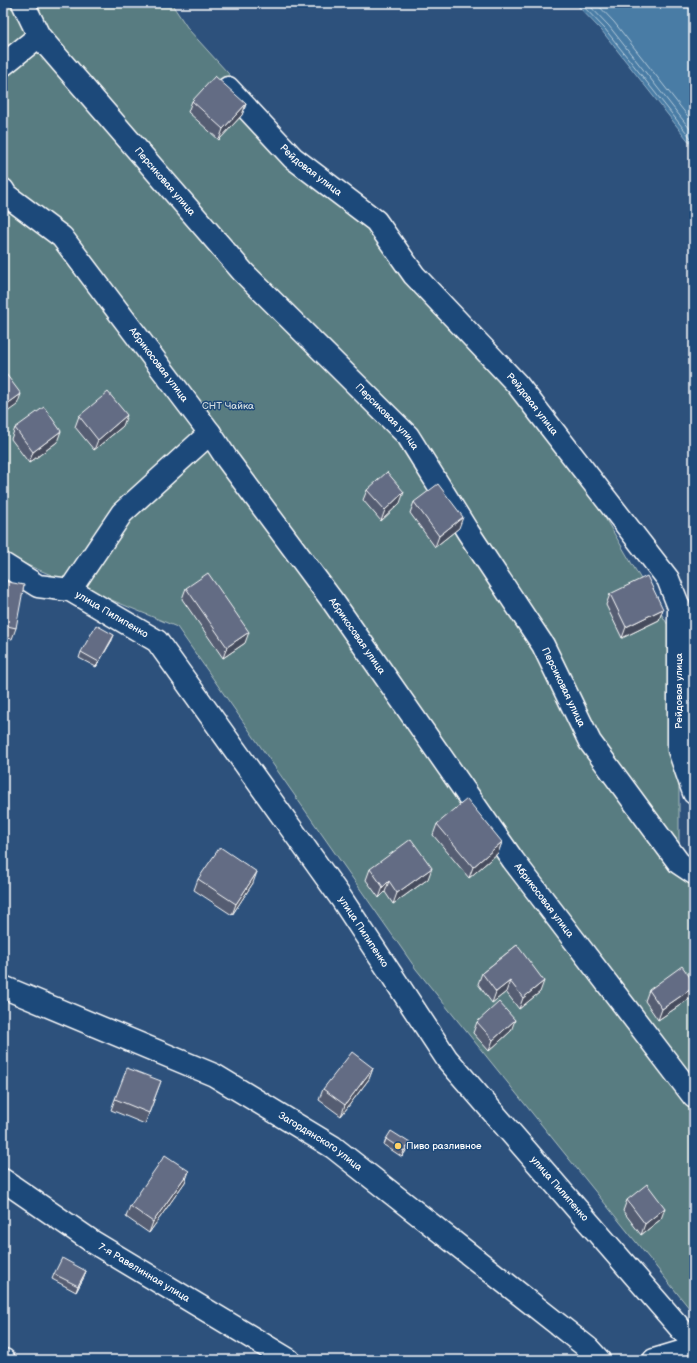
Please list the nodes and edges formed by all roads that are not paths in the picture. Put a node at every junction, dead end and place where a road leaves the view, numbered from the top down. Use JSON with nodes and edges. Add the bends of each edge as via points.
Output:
{"nodes":[{"id":1,"x":23,"y":3,"type":"edge"},
{"id":2,"x":39,"y":36,"type":"junction"},
{"id":3,"x":3,"y":64,"type":"edge"},
{"id":4,"x":228,"y":88,"type":"edge"},
{"id":5,"x":3,"y":190,"type":"edge"},
{"id":6,"x":210,"y":433,"type":"junction"},
{"id":7,"x":3,"y":564,"type":"edge"},
{"id":8,"x":70,"y":590,"type":"junction"},
{"id":9,"x":694,"y":793,"type":"edge"},
{"id":10,"x":694,"y":873,"type":"edge"},
{"id":11,"x":3,"y":987,"type":"edge"},
{"id":12,"x":694,"y":1098,"type":"edge"},
{"id":13,"x":3,"y":1180,"type":"edge"},
{"id":14,"x":694,"y":1344,"type":"edge"},
{"id":15,"x":694,"y":1348,"type":"edge"},
{"id":16,"x":289,"y":1360,"type":"edge"},
{"id":17,"x":599,"y":1360,"type":"edge"},
{"id":18,"x":654,"y":1360,"type":"edge"}],
"edges":[{"from":1,"to":2,"type":"street","name":"Персиковая улица"},
{"from":2,"to":3,"type":"street"},
{"from":2,"to":10,"type":"street","name":"Персиковая улица","via":[[243,272],[408,436],[543,645],[590,742],[679,863]]},
{"from":4,"to":9,"type":"street","name":"Рейдовая улица","via":[[293,158],[376,221],[414,275],[517,384],[668,579],[679,607],[679,750]]},
{"from":5,"to":6,"type":"street","name":"Абрикосовая улица","via":[[6,195],[62,237]]},
{"from":6,"to":8,"type":"street","via":[[122,513]]},
{"from":6,"to":12,"type":"street","name":"Абрикосовая улица","via":[[334,603],[513,860]]},
{"from":7,"to":8,"type":"street","name":"улица Пилипенко","via":[[38,586]]},
{"from":8,"to":14,"type":"street","name":"улица Пилипенко","via":[[157,641],[341,898],[447,1059]]},
{"from":11,"to":17,"type":"street","name":"Загордянского улица","via":[[214,1075],[333,1147],[588,1348]]},
{"from":13,"to":16,"type":"street","name":"7-я Равелинная улица","via":[[93,1242]]},
{"from":15,"to":18,"type":"street"}]}
